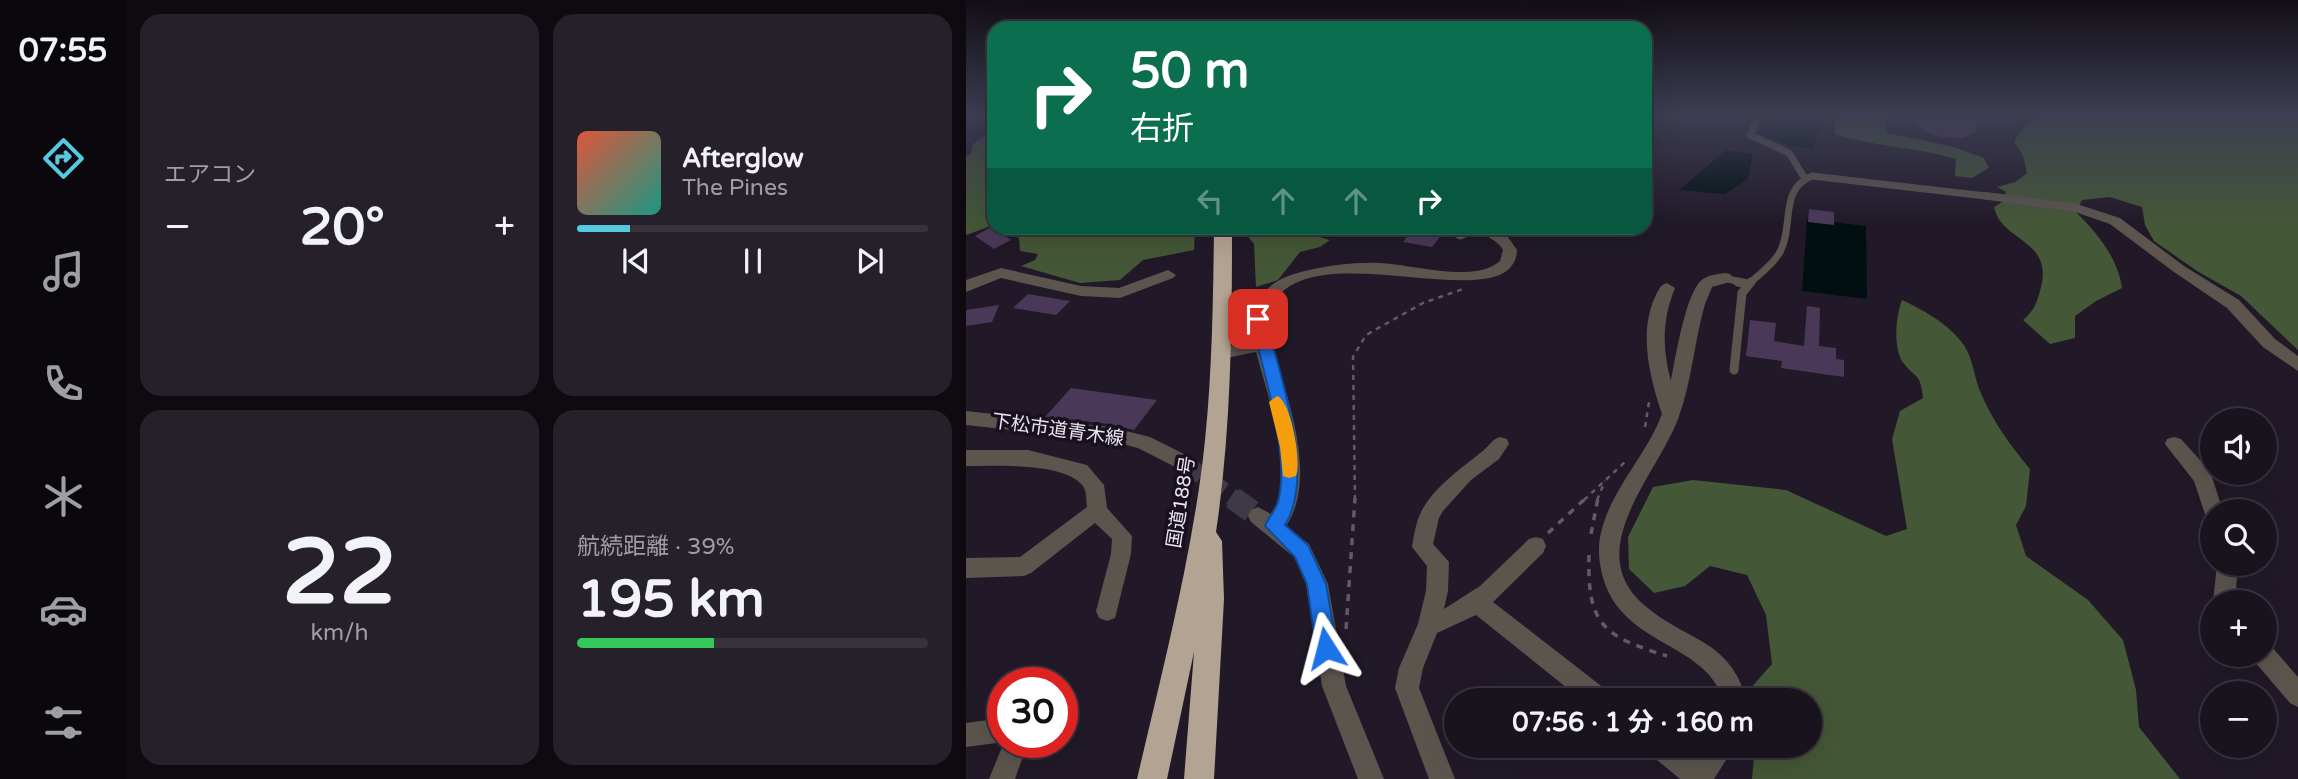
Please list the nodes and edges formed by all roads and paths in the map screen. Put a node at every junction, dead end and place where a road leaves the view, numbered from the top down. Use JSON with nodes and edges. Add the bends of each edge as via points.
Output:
{"nodes":[{"id":1,"x":1786,"y":151,"type":"edge"},
{"id":2,"x":1804,"y":177,"type":"junction"},
{"id":3,"x":1986,"y":196,"type":"joint"},
{"id":4,"x":1223,"y":235,"type":"edge"},
{"id":5,"x":1498,"y":235,"type":"edge"},
{"id":6,"x":1168,"y":275,"type":"dead end"},
{"id":7,"x":1478,"y":277,"type":"junction"},
{"id":8,"x":1725,"y":278,"type":"joint"},
{"id":9,"x":1747,"y":284,"type":"junction"},
{"id":10,"x":966,"y":287,"type":"edge"},
{"id":11,"x":1667,"y":288,"type":"dead end"},
{"id":12,"x":1262,"y":345,"type":"junction"},
{"id":13,"x":1222,"y":354,"type":"junction"},
{"id":14,"x":2298,"y":365,"type":"edge"},
{"id":15,"x":1734,"y":370,"type":"dead end"},
{"id":16,"x":1650,"y":391,"type":"dead end"},
{"id":17,"x":1670,"y":415,"type":"junction"},
{"id":18,"x":966,"y":418,"type":"edge"},
{"id":19,"x":1644,"y":438,"type":"dead end"},
{"id":20,"x":2174,"y":443,"type":"dead end"},
{"id":21,"x":1500,"y":444,"type":"dead end"},
{"id":22,"x":966,"y":458,"type":"edge"},
{"id":23,"x":1627,"y":460,"type":"dead end"},
{"id":24,"x":1187,"y":465,"type":"tunnel mouth"},
{"id":25,"x":1209,"y":497,"type":"junction"},
{"id":26,"x":2209,"y":499,"type":"edge"},
{"id":27,"x":1098,"y":512,"type":"junction"},
{"id":28,"x":1536,"y":545,"type":"joint"},
{"id":29,"x":966,"y":568,"type":"edge"},
{"id":30,"x":1475,"y":601,"type":"junction"},
{"id":31,"x":1107,"y":611,"type":"dead end"},
{"id":32,"x":1429,"y":624,"type":"junction"},
{"id":33,"x":1345,"y":640,"type":"dead end"},
{"id":34,"x":2274,"y":667,"type":"edge"},
{"id":35,"x":1586,"y":688,"type":"edge"},
{"id":36,"x":1731,"y":688,"type":"edge"},
{"id":37,"x":2298,"y":695,"type":"edge"},
{"id":38,"x":987,"y":732,"type":"edge"},
{"id":39,"x":966,"y":735,"type":"edge"},
{"id":40,"x":1010,"y":758,"type":"edge"},
{"id":41,"x":1675,"y":758,"type":"edge"},
{"id":42,"x":1714,"y":758,"type":"edge"},
{"id":43,"x":1699,"y":778,"type":"edge"},
{"id":44,"x":1002,"y":779,"type":"edge"},
{"id":45,"x":1152,"y":779,"type":"edge"},
{"id":46,"x":1199,"y":779,"type":"edge"},
{"id":47,"x":1371,"y":779,"type":"edge"},
{"id":48,"x":1443,"y":779,"type":"edge"}],
"edges":[{"from":1,"to":2,"type":"lane"},
{"from":2,"to":3,"type":"lane"},
{"from":2,"to":9,"type":"lane","via":[[1795,184],[1784,243],[1762,274]]},
{"from":3,"to":14,"type":"street","via":[[2077,208],[2115,221],[2233,304],[2269,343]]},
{"from":4,"to":13,"type":"highway","name":"国道188号"},
{"from":5,"to":7,"type":"street","via":[[1510,246],[1511,256],[1504,267]]},
{"from":6,"to":10,"type":"street","via":[[1120,293],[1081,291],[1001,273]]},
{"from":7,"to":12,"type":"street","via":[[1355,266],[1294,279],[1272,290],[1265,300],[1258,319]]},
{"from":7,"to":33,"type":"path","via":[[1474,284],[1423,303],[1366,335],[1353,357],[1356,481]]},
{"from":8,"to":9,"type":"lane"},
{"from":8,"to":17,"type":"street","via":[[1704,286]]},
{"from":9,"to":15,"type":"lane","via":[[1742,293]]},
{"from":11,"to":17,"type":"street","via":[[1653,344]]},
{"from":12,"to":13,"type":"street"},
{"from":12,"to":47,"type":"street","via":[[1289,447],[1290,486],[1286,508],[1266,521],[1301,551],[1317,584],[1334,686]]},
{"from":13,"to":25,"type":"highway","name":"国道188号"},
{"from":16,"to":19,"type":"path"},
{"from":17,"to":36,"type":"street","via":[[1648,463],[1621,501],[1609,557],[1616,589],[1643,621],[1708,658]]},
{"from":18,"to":24,"type":"street","name":"下松市道青木線","via":[[1110,434],[1143,442]]},
{"from":20,"to":26,"type":"street","via":[[2203,477]]},
{"from":21,"to":32,"type":"street","via":[[1464,474],[1429,516],[1422,547],[1438,562]]},
{"from":22,"to":27,"type":"street","via":[[1028,458],[1080,471],[1094,485]]},
{"from":23,"to":28,"type":"path"},
{"from":25,"to":45,"type":"highway","name":"国道188号"},
{"from":25,"to":46,"type":"highway","via":[[1211,598]]},
{"from":27,"to":29,"type":"street","via":[[1024,566]]},
{"from":27,"to":31,"type":"street","via":[[1122,536]]},
{"from":28,"to":30,"type":"street","via":[[1510,574]]},
{"from":30,"to":32,"type":"street","via":[[1444,622]]},
{"from":30,"to":35,"type":"street"},
{"from":32,"to":48,"type":"street","via":[[1407,688]]},
{"from":34,"to":37,"type":"street"},
{"from":38,"to":39,"type":"street"},
{"from":40,"to":44,"type":"street"},
{"from":41,"to":43,"type":"street"},
{"from":42,"to":43,"type":"street"}]}
